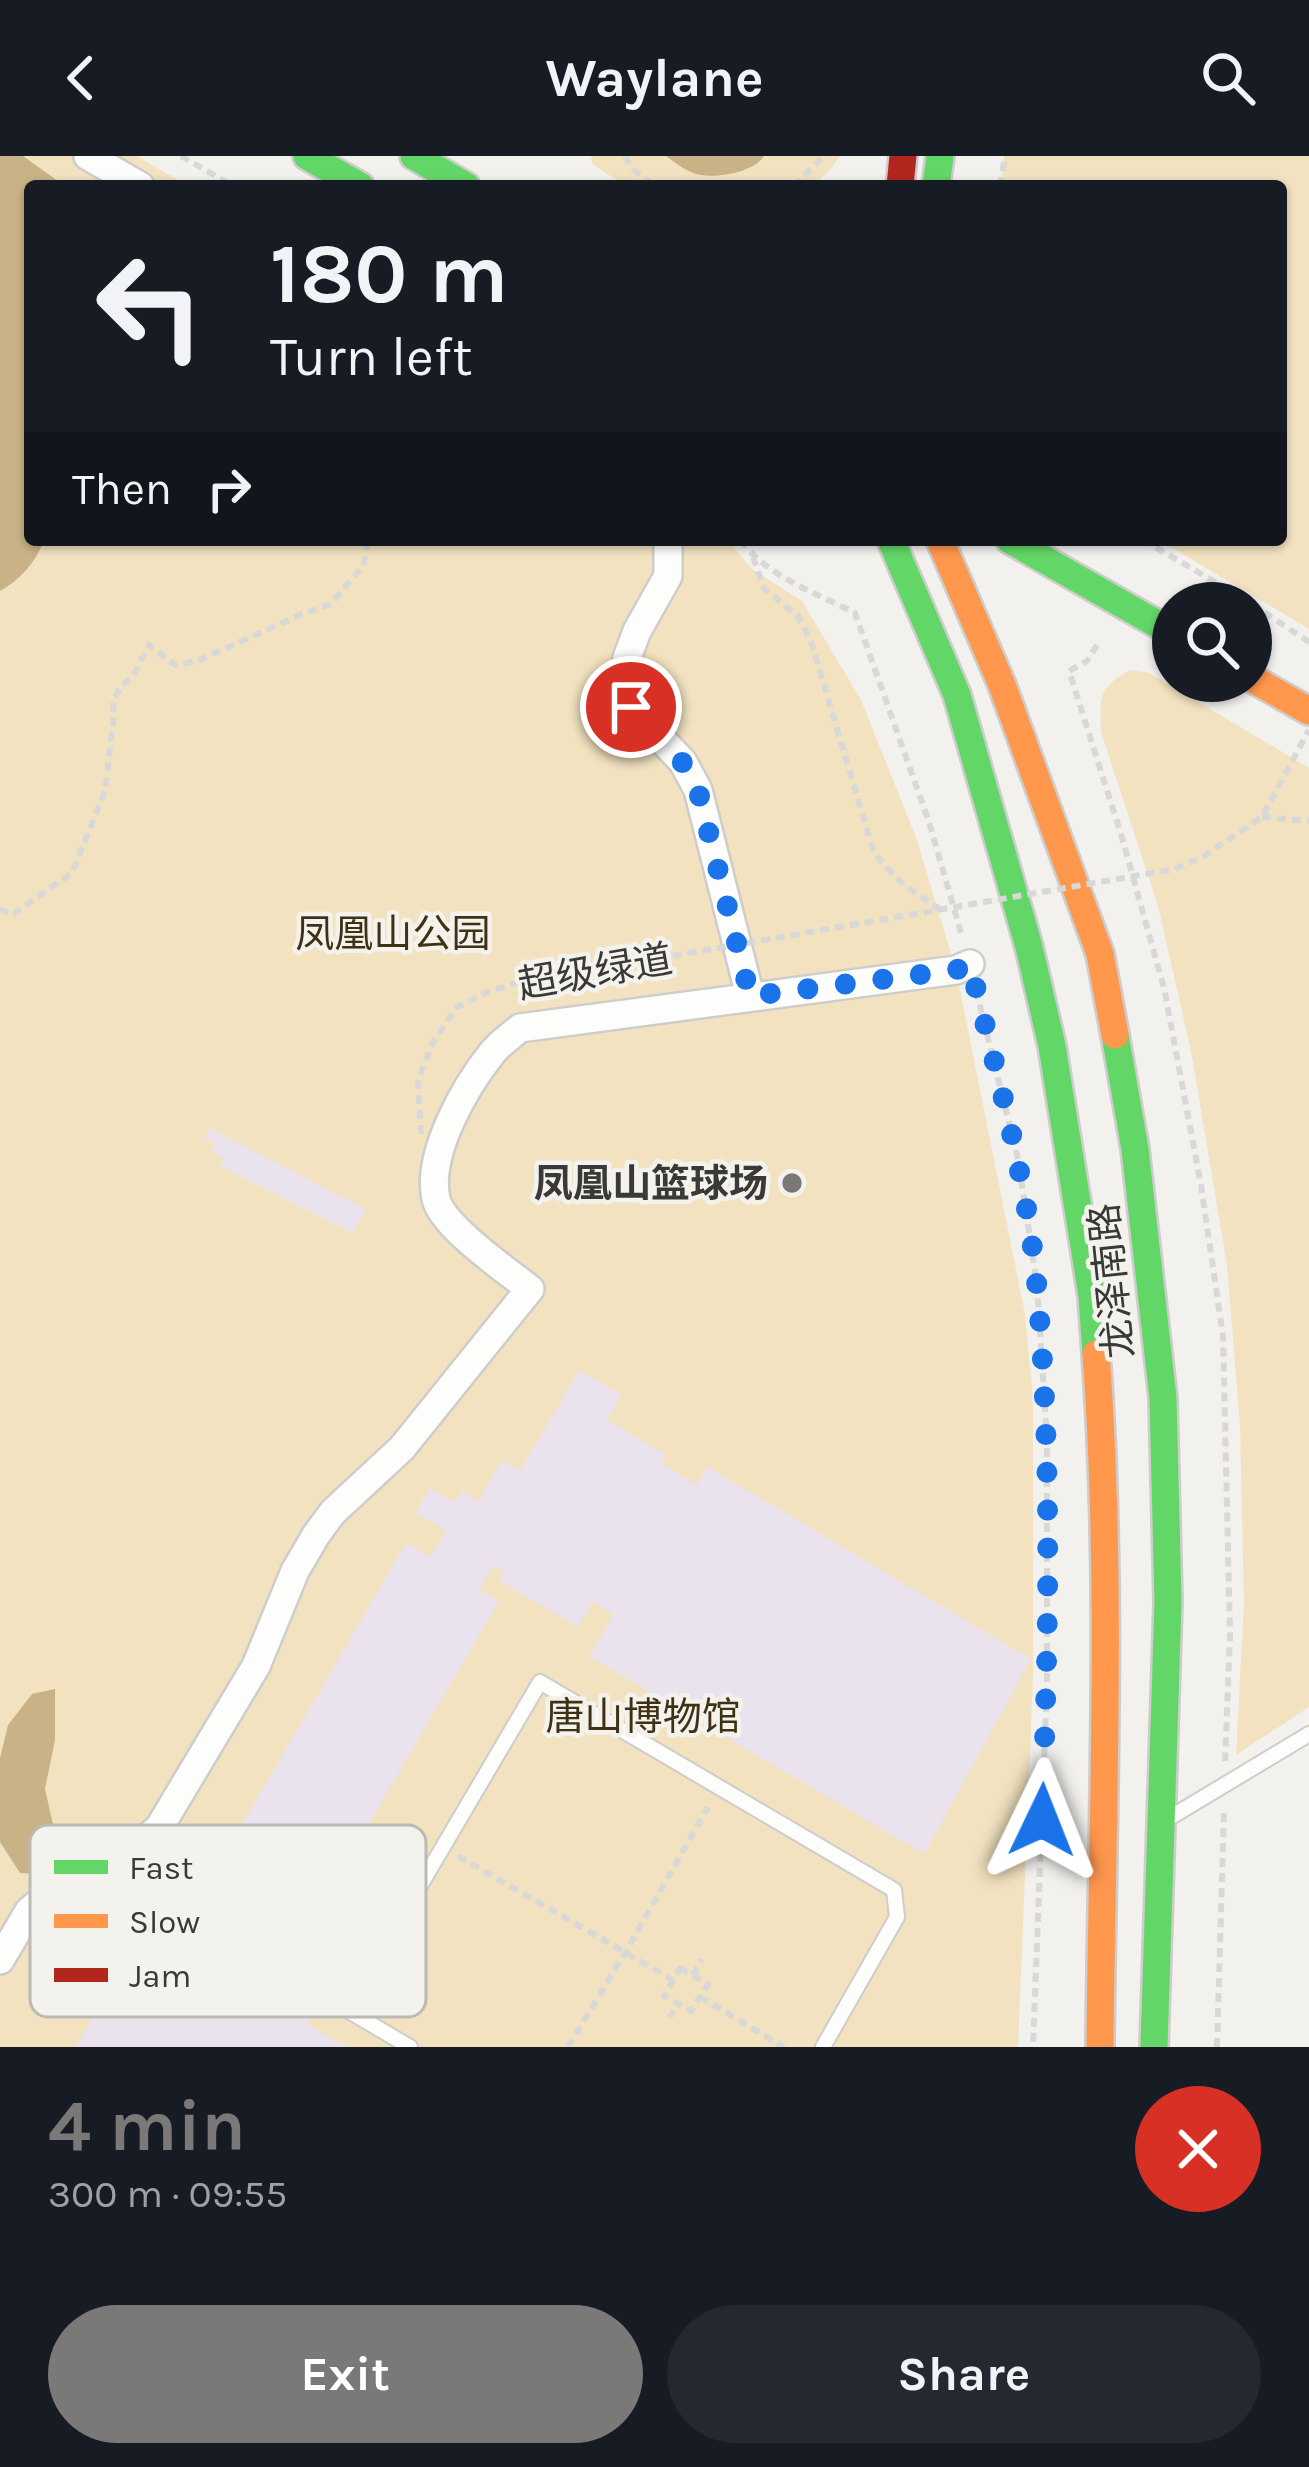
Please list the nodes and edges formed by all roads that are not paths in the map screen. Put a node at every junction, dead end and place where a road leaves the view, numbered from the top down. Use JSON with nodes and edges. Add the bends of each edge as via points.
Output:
{"nodes":[{"id":1,"x":88,"y":156,"type":"edge"},
{"id":2,"x":308,"y":156,"type":"edge"},
{"id":3,"x":414,"y":156,"type":"edge"},
{"id":4,"x":130,"y":180,"type":"edge"},
{"id":5,"x":349,"y":180,"type":"edge"},
{"id":6,"x":456,"y":180,"type":"edge"},
{"id":7,"x":668,"y":546,"type":"edge"},
{"id":8,"x":894,"y":546,"type":"edge"},
{"id":9,"x":943,"y":546,"type":"edge"},
{"id":10,"x":1021,"y":546,"type":"edge"},
{"id":11,"x":1152,"y":621,"type":"edge"},
{"id":12,"x":1272,"y":690,"type":"edge"},
{"id":13,"x":1309,"y":711,"type":"edge"},
{"id":14,"x":970,"y":964,"type":"road end"},
{"id":15,"x":750,"y":996,"type":"junction"},
{"id":16,"x":1309,"y":1734,"type":"edge"},
{"id":17,"x":1161,"y":1822,"type":"junction"},
{"id":18,"x":160,"y":1825,"type":"edge"},
{"id":19,"x":426,"y":1873,"type":"edge"},
{"id":20,"x":30,"y":1909,"type":"edge"},
{"id":21,"x":0,"y":1960,"type":"edge"},
{"id":22,"x":359,"y":2017,"type":"edge"},
{"id":23,"x":410,"y":2047,"type":"edge"},
{"id":24,"x":823,"y":2047,"type":"edge"},
{"id":25,"x":1100,"y":2047,"type":"edge"},
{"id":26,"x":1154,"y":2047,"type":"edge"}],
"edges":[{"from":1,"to":4,"type":"street"},
{"from":2,"to":5,"type":"main road"},
{"from":3,"to":6,"type":"main road"},
{"from":7,"to":15,"type":"street","via":[[668,576],[627,658],[631,707],[698,790]]},
{"from":8,"to":25,"type":"main road","name":"龙泽南路","via":[[957,695],[1029,946],[1092,1296],[1103,1448]]},
{"from":9,"to":17,"type":"main road","name":"龙泽南路","via":[[1100,954],[1135,1149],[1163,1398]]},
{"from":10,"to":11,"type":"main road"},
{"from":12,"to":13,"type":"main road"},
{"from":14,"to":15,"type":"street"},
{"from":15,"to":18,"type":"street","via":[[520,1028],[494,1051],[441,1138],[436,1202],[464,1237],[530,1289],[402,1448],[316,1535],[256,1666]]},
{"from":16,"to":17,"type":"lane"},
{"from":17,"to":26,"type":"main road","name":"龙泽南路"},
{"from":19,"to":24,"type":"lane","via":[[540,1682],[894,1890],[897,1917]]},
{"from":20,"to":21,"type":"street"},
{"from":22,"to":23,"type":"lane"}]}
